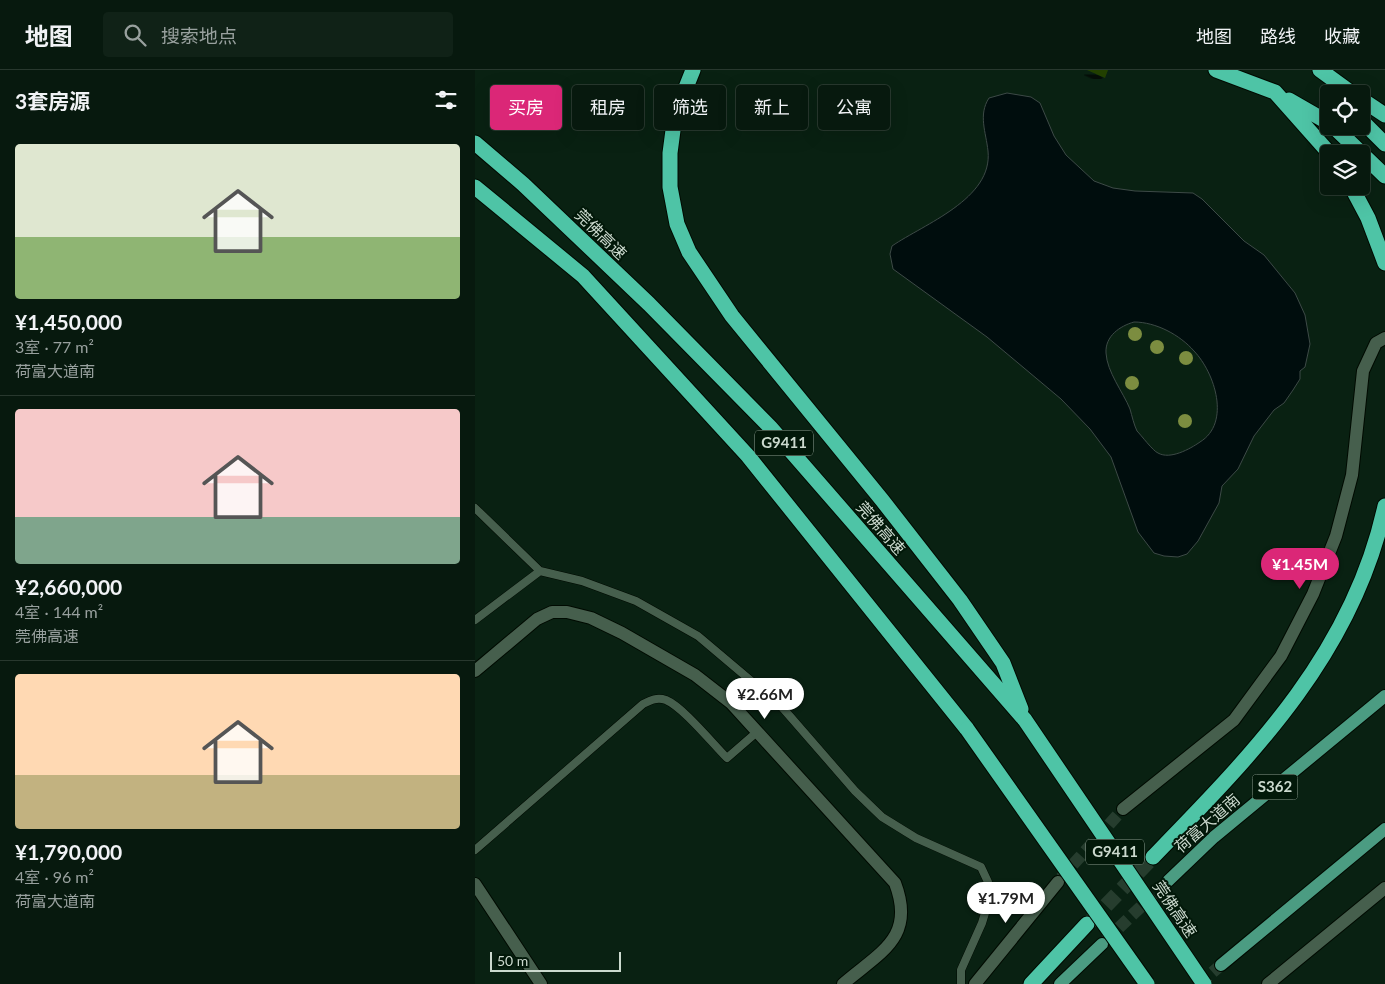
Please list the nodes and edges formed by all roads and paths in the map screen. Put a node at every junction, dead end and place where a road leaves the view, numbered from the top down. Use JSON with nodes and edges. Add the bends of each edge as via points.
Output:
{"nodes":[{"id":1,"x":693,"y":70,"type":"edge"},
{"id":2,"x":1216,"y":70,"type":"edge"},
{"id":3,"x":1311,"y":70,"type":"edge"},
{"id":4,"x":1320,"y":70,"type":"edge"},
{"id":5,"x":1326,"y":85,"type":"edge"},
{"id":6,"x":1341,"y":85,"type":"edge"},
{"id":7,"x":1275,"y":92,"type":"junction"},
{"id":8,"x":1370,"y":105,"type":"edge"},
{"id":9,"x":1385,"y":115,"type":"edge"},
{"id":10,"x":1320,"y":118,"type":"edge"},
{"id":11,"x":1370,"y":129,"type":"edge"},
{"id":12,"x":1342,"y":135,"type":"edge"},
{"id":13,"x":1383,"y":142,"type":"edge"},
{"id":14,"x":475,"y":144,"type":"edge"},
{"id":15,"x":1322,"y":145,"type":"edge"},
{"id":16,"x":1385,"y":176,"type":"edge"},
{"id":17,"x":477,"y":188,"type":"edge"},
{"id":18,"x":1356,"y":195,"type":"edge"},
{"id":19,"x":1385,"y":263,"type":"edge"},
{"id":20,"x":1385,"y":338,"type":"edge"},
{"id":21,"x":1385,"y":506,"type":"edge"},
{"id":22,"x":475,"y":508,"type":"edge"},
{"id":23,"x":540,"y":571,"type":"junction"},
{"id":24,"x":475,"y":620,"type":"edge"},
{"id":25,"x":475,"y":671,"type":"edge"},
{"id":26,"x":1385,"y":696,"type":"edge"},
{"id":27,"x":1025,"y":720,"type":"junction"},
{"id":28,"x":757,"y":732,"type":"junction"},
{"id":29,"x":1123,"y":809,"type":"tunnel mouth"},
{"id":30,"x":1385,"y":829,"type":"edge"},
{"id":31,"x":475,"y":850,"type":"edge"},
{"id":32,"x":1153,"y":857,"type":"tunnel mouth"},
{"id":33,"x":1168,"y":881,"type":"tunnel mouth"},
{"id":34,"x":1058,"y":882,"type":"tunnel mouth"},
{"id":35,"x":475,"y":884,"type":"edge"},
{"id":36,"x":1385,"y":888,"type":"edge"},
{"id":37,"x":1087,"y":924,"type":"tunnel mouth"},
{"id":38,"x":1102,"y":944,"type":"tunnel mouth"},
{"id":39,"x":1221,"y":965,"type":"tunnel mouth"},
{"id":40,"x":541,"y":984,"type":"edge"},
{"id":41,"x":843,"y":984,"type":"edge"},
{"id":42,"x":961,"y":984,"type":"edge"},
{"id":43,"x":975,"y":984,"type":"edge"},
{"id":44,"x":1031,"y":984,"type":"edge"},
{"id":45,"x":1060,"y":984,"type":"edge"},
{"id":46,"x":1147,"y":984,"type":"edge"},
{"id":47,"x":1204,"y":984,"type":"edge"},
{"id":48,"x":1268,"y":984,"type":"edge"}],
"edges":[{"from":1,"to":27,"type":"highway","via":[[675,115],[670,153],[670,187],[677,224],[689,252],[732,316],[960,600],[1003,663]]},
{"from":2,"to":7,"type":"highway"},
{"from":3,"to":5,"type":"highway"},
{"from":4,"to":6,"type":"highway"},
{"from":7,"to":10,"type":"highway"},
{"from":7,"to":15,"type":"highway"},
{"from":8,"to":9,"type":"highway"},
{"from":11,"to":13,"type":"highway"},
{"from":12,"to":16,"type":"highway"},
{"from":14,"to":27,"type":"highway","name":"莞佛高速","number":"G9411","via":[[523,184],[649,304],[770,427]]},
{"from":17,"to":46,"type":"highway","number":"G9411","bridge":true,"via":[[583,276],[748,456],[967,729]]},
{"from":18,"to":19,"type":"highway"},
{"from":20,"to":29,"type":"street","via":[[1376,343],[1363,371],[1352,475],[1336,536],[1313,594],[1281,656],[1234,720]]},
{"from":21,"to":32,"type":"highway","via":[[1362,578],[1337,634],[1300,693],[1220,788]]},
{"from":22,"to":23,"type":"lane"},
{"from":23,"to":24,"type":"lane"},
{"from":23,"to":42,"type":"lane","via":[[582,581],[635,601],[698,636],[781,706],[882,817],[916,838],[981,867],[988,882],[988,903],[961,970]]},
{"from":25,"to":28,"type":"street","via":[[537,619],[552,612],[567,612],[591,618],[622,633],[695,675],[731,703]]},
{"from":26,"to":33,"type":"main road","name":"荷富大道南","number":"S362","via":[[1214,837]]},
{"from":27,"to":47,"type":"highway","name":"莞佛高速","number":"G9411","bridge":true},
{"from":28,"to":31,"type":"lane","via":[[727,758],[676,708],[666,700],[655,698],[643,704]]},
{"from":28,"to":41,"type":"street","via":[[895,883],[901,896],[903,912],[900,928],[893,940]]},
{"from":30,"to":39,"type":"main road"},
{"from":34,"to":43,"type":"street"},
{"from":35,"to":40,"type":"street"},
{"from":36,"to":48,"type":"street"},
{"from":37,"to":44,"type":"highway"},
{"from":38,"to":45,"type":"main road"}]}
